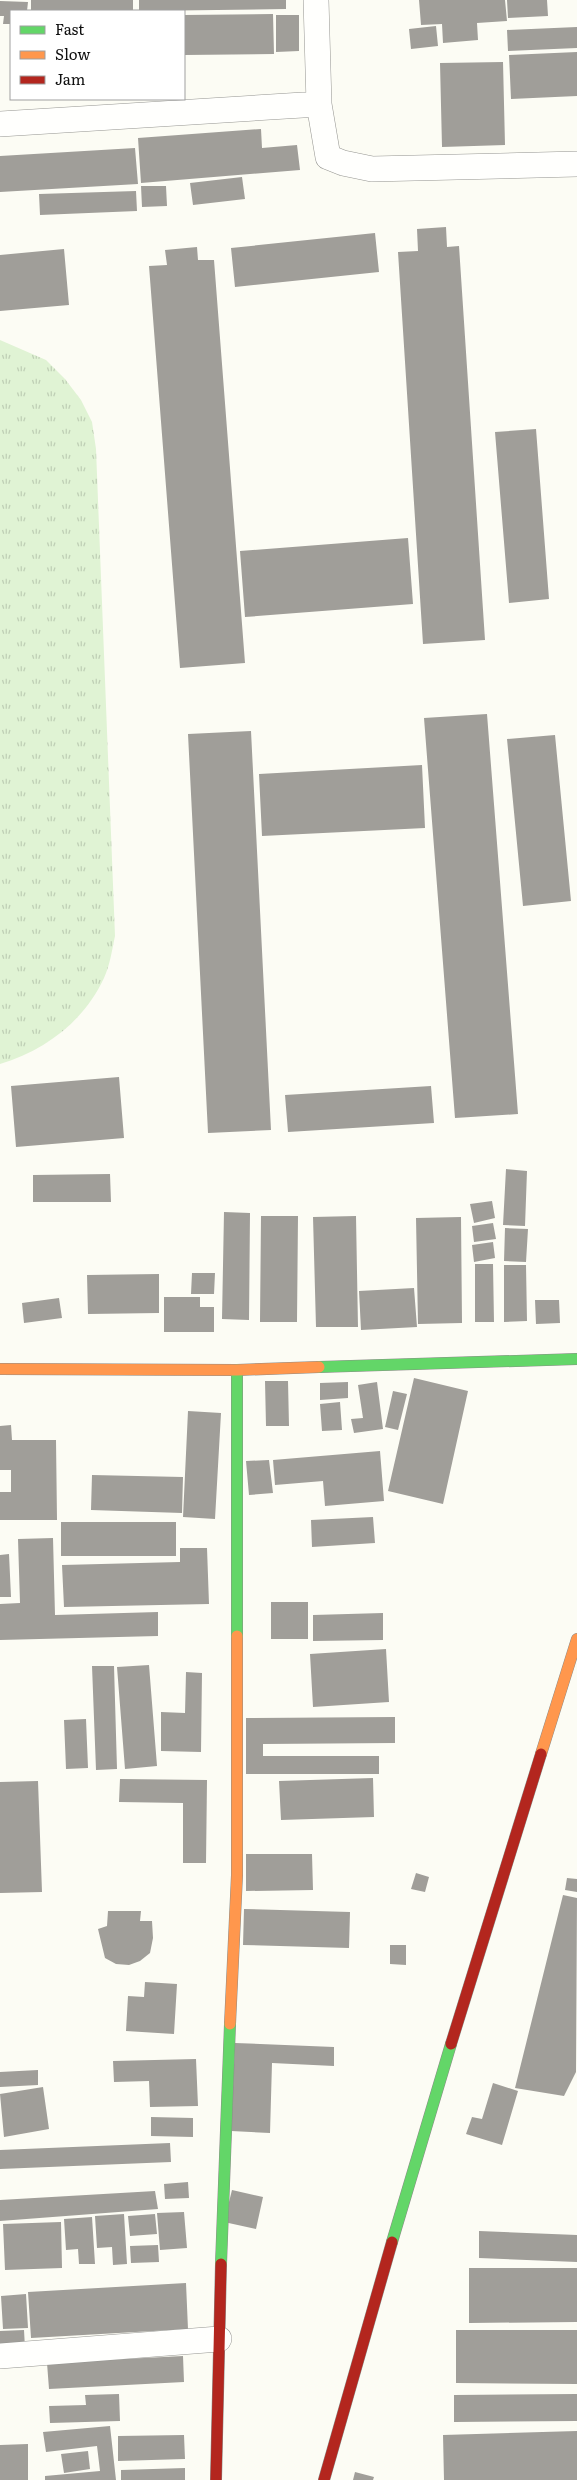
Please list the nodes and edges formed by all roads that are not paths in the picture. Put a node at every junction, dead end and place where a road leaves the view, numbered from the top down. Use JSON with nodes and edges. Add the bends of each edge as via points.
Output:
{"nodes":[{"id":1,"x":316,"y":0,"type":"edge"},
{"id":2,"x":318,"y":104,"type":"junction"},
{"id":3,"x":0,"y":124,"type":"edge"},
{"id":4,"x":577,"y":164,"type":"edge"},
{"id":5,"x":577,"y":1359,"type":"edge"},
{"id":6,"x":0,"y":1368,"type":"edge"},
{"id":7,"x":237,"y":1370,"type":"junction"},
{"id":8,"x":577,"y":1639,"type":"edge"},
{"id":9,"x":219,"y":2339,"type":"junction"},
{"id":10,"x":0,"y":2356,"type":"edge"},
{"id":11,"x":216,"y":2480,"type":"edge"},
{"id":12,"x":324,"y":2480,"type":"edge"}],
"edges":[{"from":1,"to":2,"type":"street"},
{"from":2,"to":3,"type":"street"},
{"from":2,"to":4,"type":"street","via":[[328,157],[343,163],[372,169]]},
{"from":5,"to":7,"type":"street"},
{"from":6,"to":7,"type":"street"},
{"from":7,"to":9,"type":"street","via":[[236,1876]]},
{"from":8,"to":12,"type":"street","via":[[432,2107]]},
{"from":9,"to":10,"type":"street"},
{"from":9,"to":11,"type":"street"}]}
